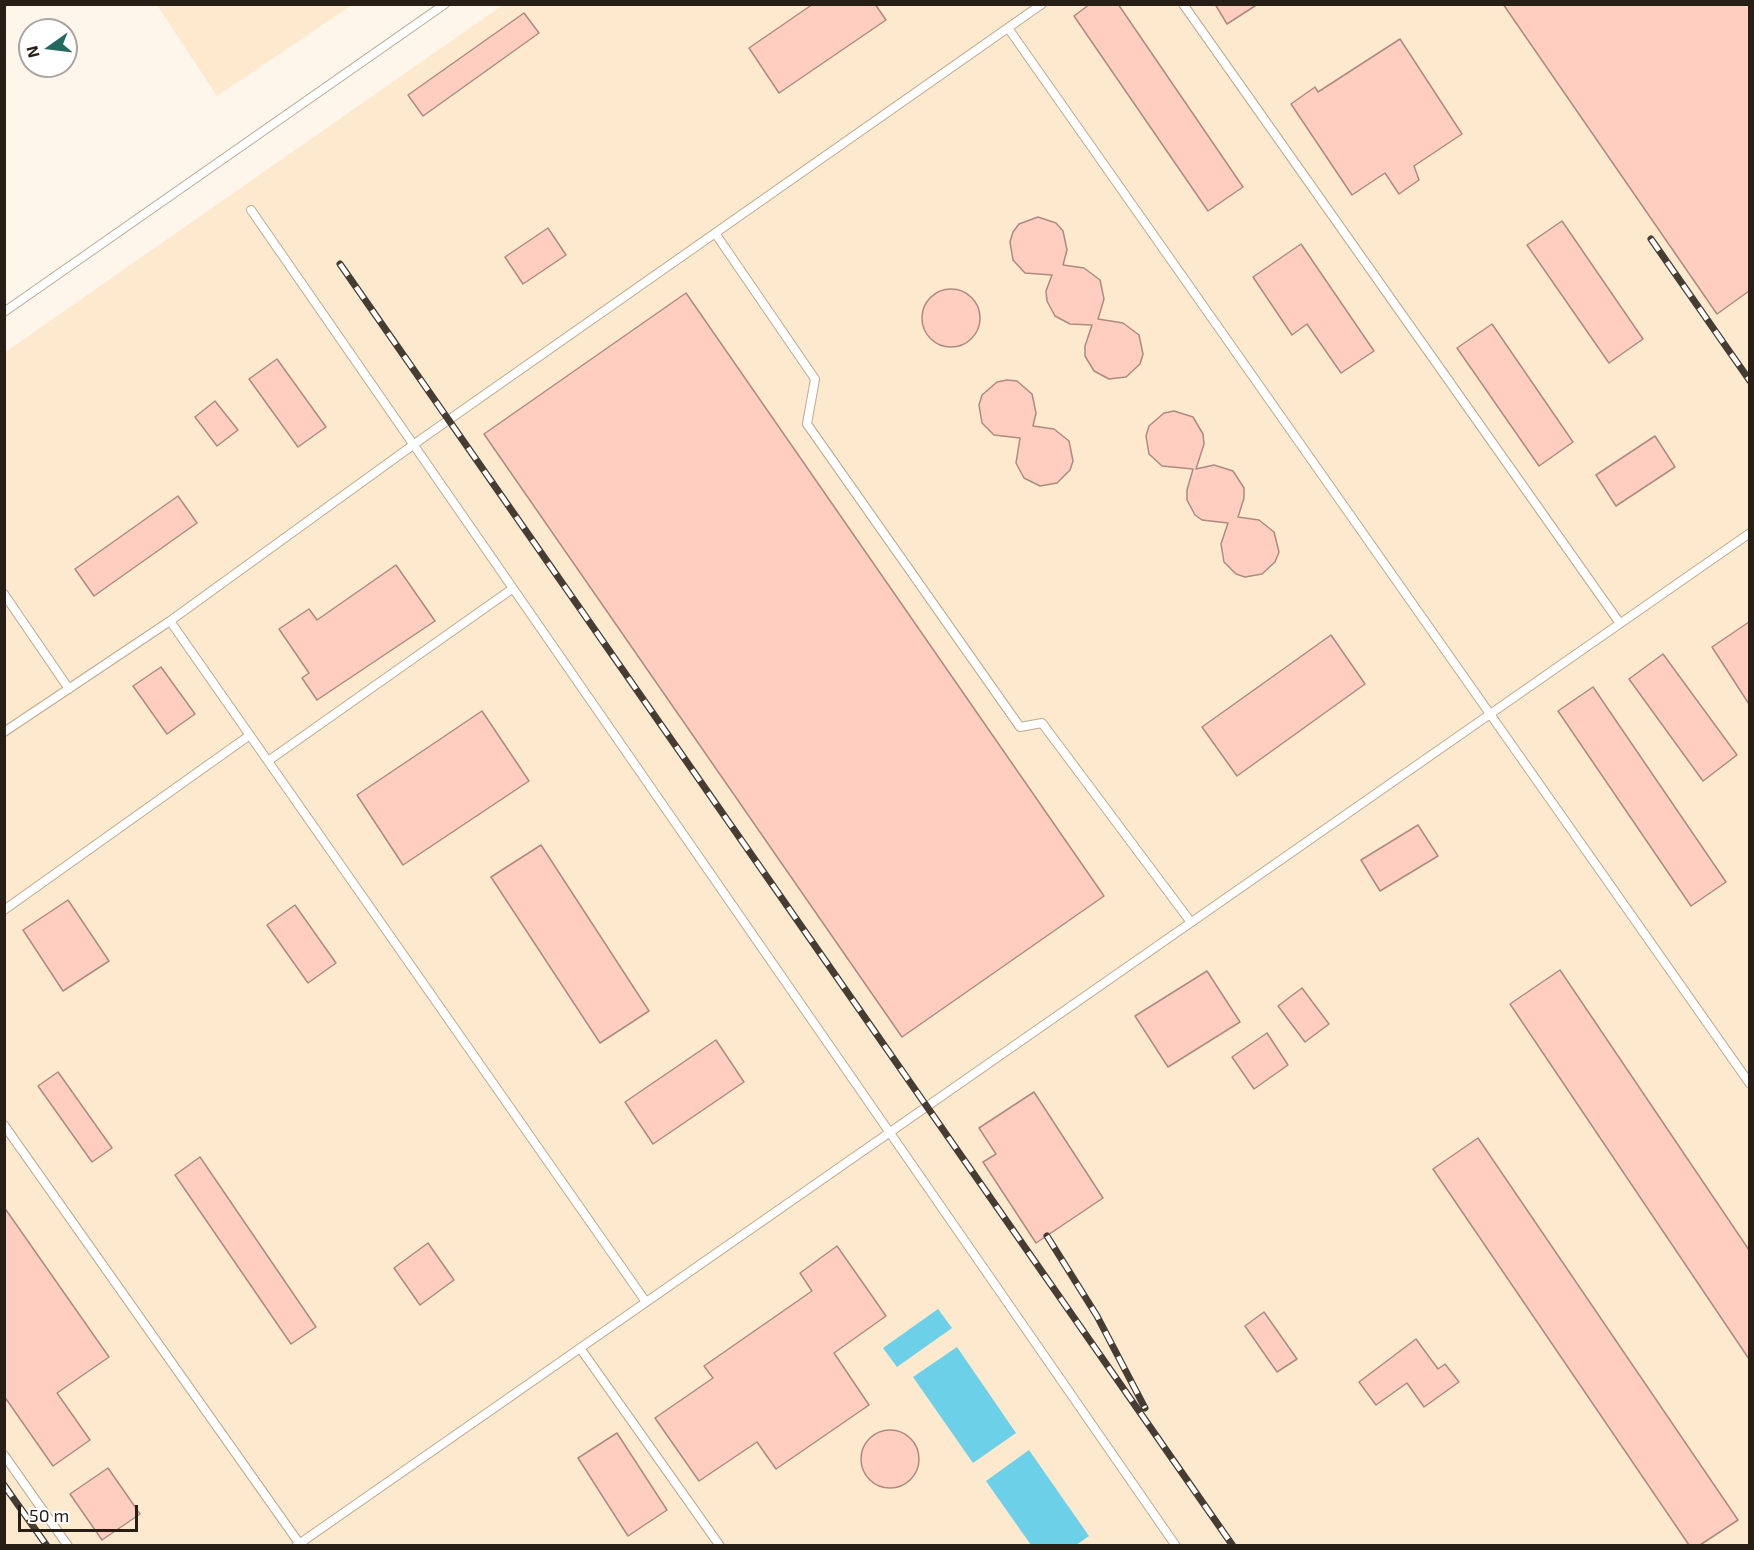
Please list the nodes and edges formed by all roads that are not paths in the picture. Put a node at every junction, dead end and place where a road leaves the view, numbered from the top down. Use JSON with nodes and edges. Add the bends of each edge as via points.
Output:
{"nodes":[{"id":1,"x":445,"y":4,"type":"edge"},
{"id":2,"x":1042,"y":4,"type":"edge"},
{"id":3,"x":1183,"y":4,"type":"edge"},
{"id":4,"x":1008,"y":28,"type":"junction"},
{"id":5,"x":251,"y":210,"type":"dead end"},
{"id":6,"x":714,"y":233,"type":"junction"},
{"id":7,"x":4,"y":312,"type":"edge"},
{"id":8,"x":412,"y":445,"type":"junction"},
{"id":9,"x":1749,"y":532,"type":"edge"},
{"id":10,"x":512,"y":589,"type":"junction"},
{"id":11,"x":4,"y":594,"type":"edge"},
{"id":12,"x":170,"y":621,"type":"junction"},
{"id":13,"x":1619,"y":622,"type":"junction"},
{"id":14,"x":69,"y":689,"type":"junction"},
{"id":15,"x":1488,"y":712,"type":"junction"},
{"id":16,"x":4,"y":732,"type":"edge"},
{"id":17,"x":250,"y":735,"type":"junction"},
{"id":18,"x":268,"y":761,"type":"junction"},
{"id":19,"x":4,"y":910,"type":"edge"},
{"id":20,"x":1190,"y":921,"type":"junction"},
{"id":21,"x":1749,"y":1084,"type":"edge"},
{"id":22,"x":4,"y":1125,"type":"edge"},
{"id":23,"x":888,"y":1132,"type":"junction"},
{"id":24,"x":646,"y":1302,"type":"junction"},
{"id":25,"x":580,"y":1348,"type":"junction"},
{"id":26,"x":4,"y":1455,"type":"edge"},
{"id":27,"x":298,"y":1544,"type":"edge"},
{"id":28,"x":68,"y":1545,"type":"edge"},
{"id":29,"x":720,"y":1545,"type":"edge"},
{"id":30,"x":1176,"y":1545,"type":"edge"}],
"edges":[{"from":1,"to":7,"type":"lane"},
{"from":2,"to":4,"type":"lane"},
{"from":3,"to":13,"type":"lane"},
{"from":4,"to":6,"type":"lane"},
{"from":4,"to":15,"type":"lane"},
{"from":5,"to":8,"type":"lane"},
{"from":6,"to":8,"type":"lane"},
{"from":6,"to":20,"type":"lane","via":[[815,378],[807,424],[1020,727],[1042,723]]},
{"from":8,"to":10,"type":"lane"},
{"from":8,"to":12,"type":"lane"},
{"from":9,"to":13,"type":"lane"},
{"from":10,"to":18,"type":"lane"},
{"from":10,"to":23,"type":"lane"},
{"from":11,"to":14,"type":"lane"},
{"from":12,"to":14,"type":"lane"},
{"from":12,"to":17,"type":"lane"},
{"from":13,"to":15,"type":"lane"},
{"from":14,"to":16,"type":"lane"},
{"from":15,"to":20,"type":"lane"},
{"from":15,"to":21,"type":"lane"},
{"from":17,"to":18,"type":"lane"},
{"from":17,"to":19,"type":"lane"},
{"from":18,"to":24,"type":"lane"},
{"from":20,"to":23,"type":"lane"},
{"from":22,"to":27,"type":"lane"},
{"from":23,"to":24,"type":"lane"},
{"from":23,"to":30,"type":"lane"},
{"from":24,"to":25,"type":"lane"},
{"from":25,"to":27,"type":"lane"},
{"from":25,"to":29,"type":"lane"},
{"from":26,"to":28,"type":"lane"}]}
